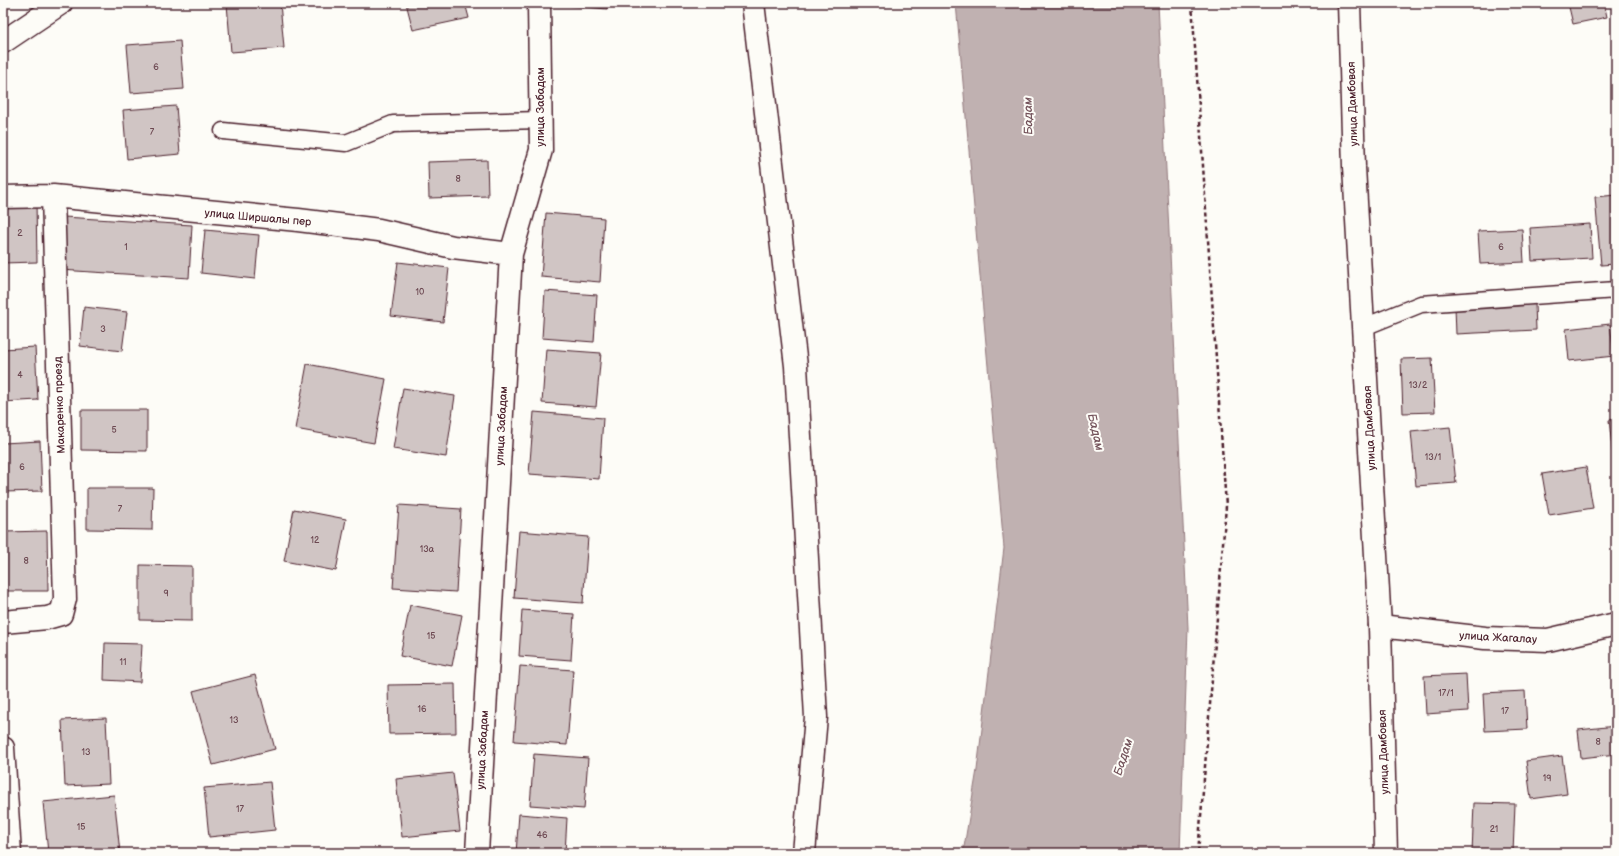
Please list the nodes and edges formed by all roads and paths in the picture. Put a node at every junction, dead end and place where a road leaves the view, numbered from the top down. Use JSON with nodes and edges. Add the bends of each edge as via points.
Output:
{"nodes":[{"id":1,"x":61,"y":3,"type":"edge"},
{"id":2,"x":539,"y":3,"type":"edge"},
{"id":3,"x":753,"y":3,"type":"edge"},
{"id":4,"x":1192,"y":3,"type":"edge"},
{"id":5,"x":1349,"y":3,"type":"edge"},
{"id":6,"x":3,"y":42,"type":"edge"},
{"id":7,"x":540,"y":120,"type":"junction"},
{"id":8,"x":223,"y":131,"type":"dead end"},
{"id":9,"x":53,"y":196,"type":"junction"},
{"id":10,"x":3,"y":197,"type":"edge"},
{"id":11,"x":511,"y":254,"type":"junction"},
{"id":12,"x":1616,"y":290,"type":"edge"},
{"id":13,"x":1364,"y":327,"type":"junction"},
{"id":14,"x":3,"y":622,"type":"edge"},
{"id":15,"x":1616,"y":624,"type":"edge"},
{"id":16,"x":1380,"y":626,"type":"junction"},
{"id":17,"x":3,"y":748,"type":"edge"},
{"id":18,"x":10,"y":853,"type":"edge"},
{"id":19,"x":477,"y":853,"type":"edge"},
{"id":20,"x":804,"y":853,"type":"edge"},
{"id":21,"x":1198,"y":853,"type":"edge"},
{"id":22,"x":1386,"y":853,"type":"edge"}],
"edges":[{"from":1,"to":6,"type":"street"},
{"from":2,"to":7,"type":"street","name":"улица Забадам"},
{"from":3,"to":20,"type":"street","via":[[796,366],[816,717]]},
{"from":4,"to":21,"type":"path","via":[[1226,506]]},
{"from":5,"to":13,"type":"street","name":"улица Дамбовая","via":[[1354,167]]},
{"from":7,"to":8,"type":"lane","via":[[393,124],[346,142]]},
{"from":7,"to":11,"type":"street","name":"улица Забадам","via":[[540,150]]},
{"from":9,"to":10,"type":"street","name":"улица Ширшалы пер"},
{"from":9,"to":11,"type":"street","name":"улица Ширшалы пер","via":[[379,230],[453,247]]},
{"from":9,"to":14,"type":"street","name":"Макаренко проезд","via":[[65,599],[61,614],[47,618]]},
{"from":11,"to":19,"type":"street","name":"улица Забадам"},
{"from":12,"to":13,"type":"lane","via":[[1421,304]]},
{"from":13,"to":16,"type":"street","name":"улица Дамбовая"},
{"from":15,"to":16,"type":"street","name":"улица Жагалау","via":[[1548,640],[1485,638]]},
{"from":16,"to":22,"type":"street","name":"улица Дамбовая"},
{"from":17,"to":18,"type":"street"}]}
